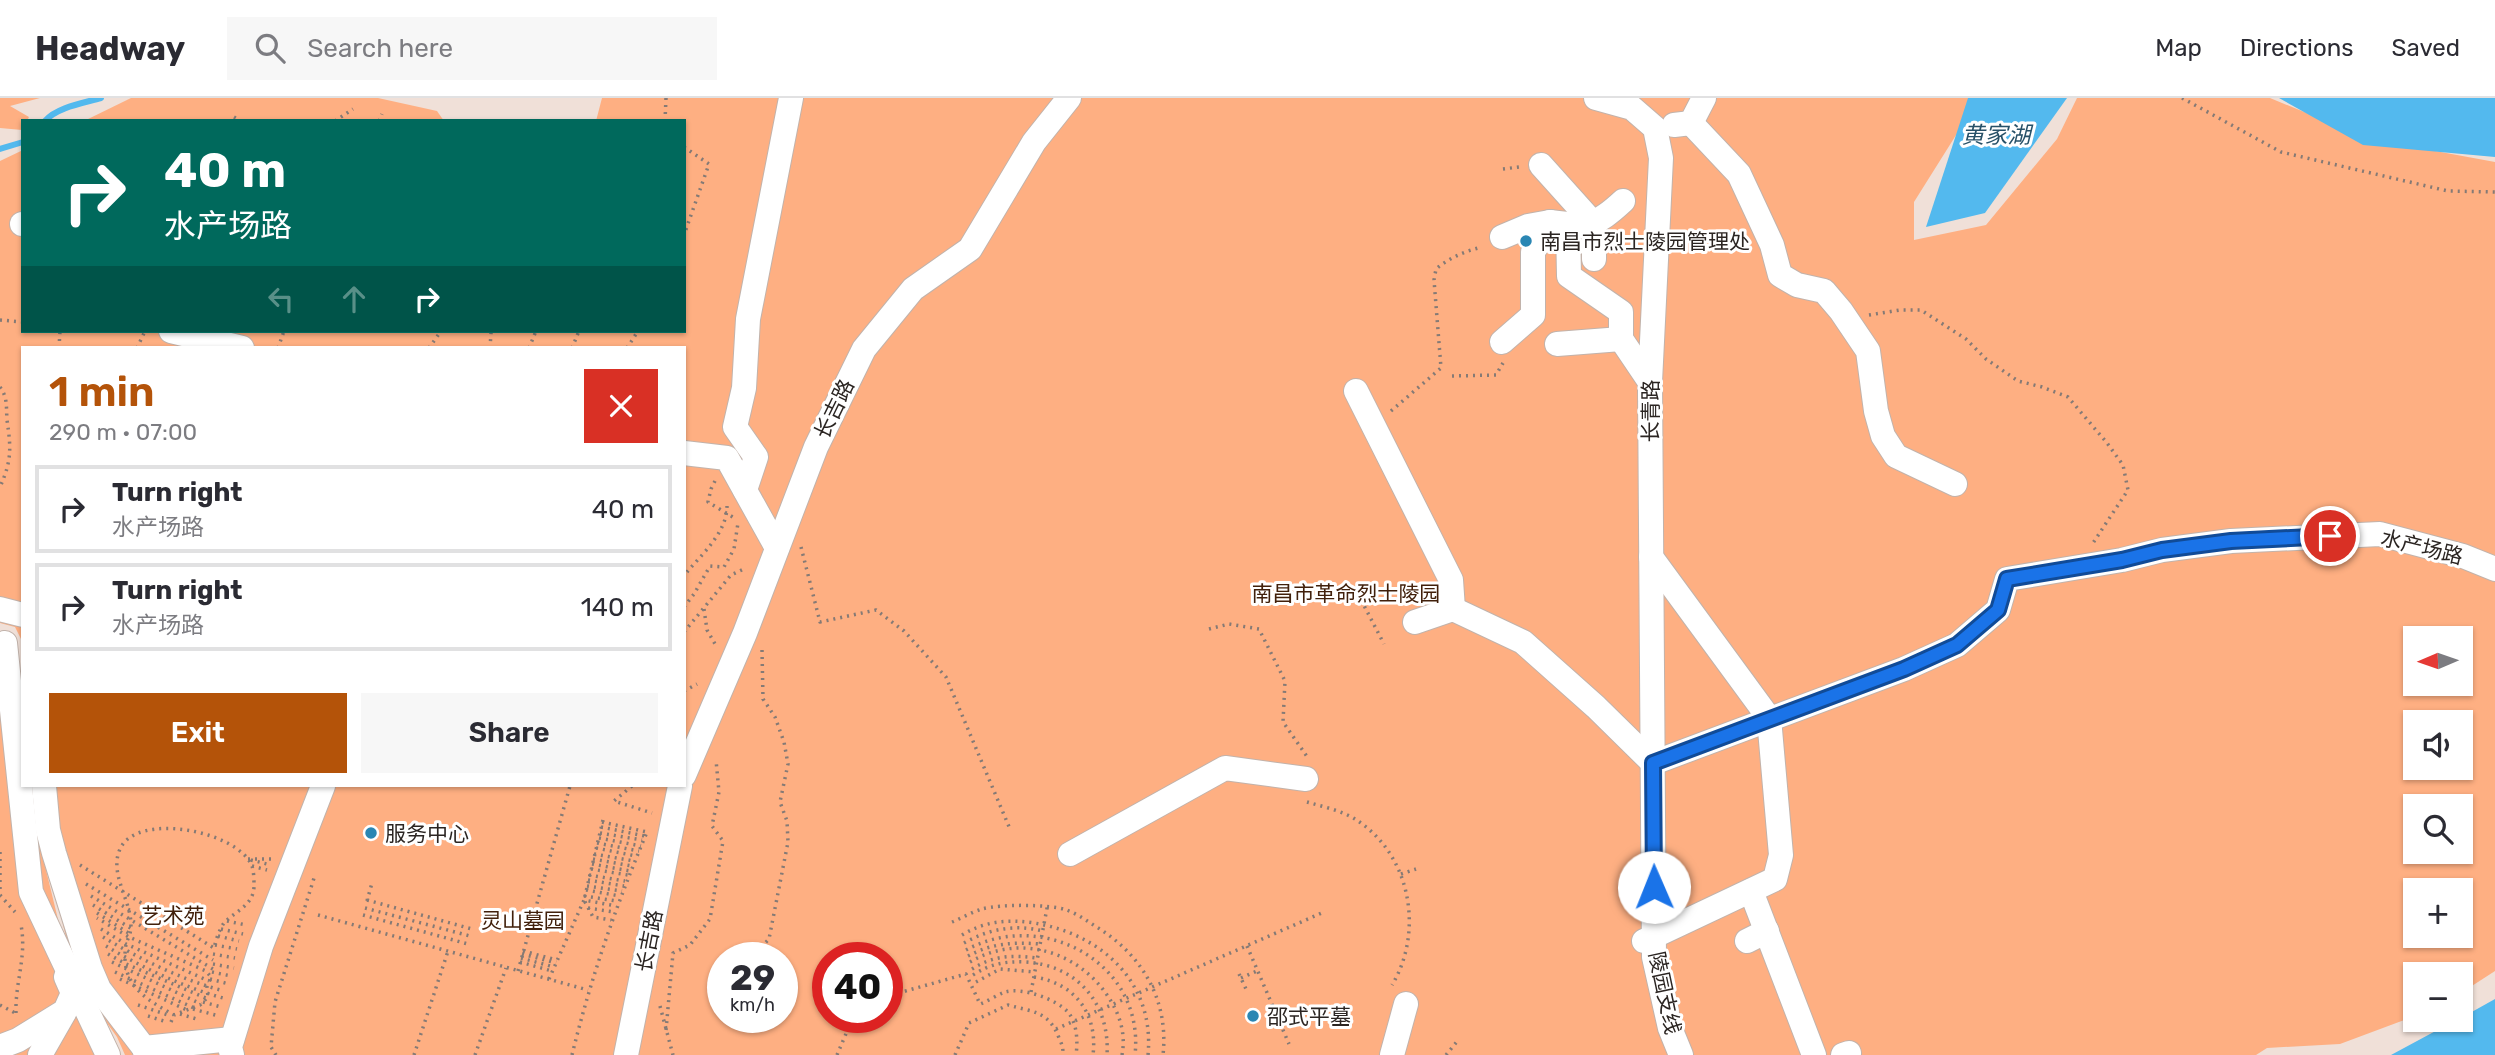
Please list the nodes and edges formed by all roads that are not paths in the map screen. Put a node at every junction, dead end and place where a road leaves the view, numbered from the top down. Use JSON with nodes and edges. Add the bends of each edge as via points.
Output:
{"nodes":[{"id":1,"x":791,"y":98,"type":"edge"},
{"id":2,"x":1069,"y":98,"type":"edge"},
{"id":3,"x":1596,"y":98,"type":"edge"},
{"id":4,"x":1704,"y":98,"type":"edge"},
{"id":5,"x":1691,"y":123,"type":"junction"},
{"id":6,"x":1655,"y":128,"type":"junction"},
{"id":7,"x":1541,"y":165,"type":"dead end"},
{"id":8,"x":1623,"y":201,"type":"dead end"},
{"id":9,"x":1559,"y":223,"type":"junction"},
{"id":10,"x":1594,"y":224,"type":"junction"},
{"id":11,"x":1502,"y":237,"type":"road end"},
{"id":12,"x":1594,"y":258,"type":"dead end"},
{"id":13,"x":180,"y":333,"type":"edge"},
{"id":14,"x":1621,"y":339,"type":"junction"},
{"id":15,"x":1502,"y":342,"type":"road end"},
{"id":16,"x":1557,"y":344,"type":"dead end"},
{"id":17,"x":234,"y":346,"type":"edge"},
{"id":18,"x":1650,"y":382,"type":"junction"},
{"id":19,"x":1356,"y":391,"type":"dead end"},
{"id":20,"x":686,"y":453,"type":"edge"},
{"id":21,"x":1955,"y":484,"type":"dead end"},
{"id":22,"x":736,"y":495,"type":"junction"},
{"id":23,"x":777,"y":548,"type":"junction"},
{"id":24,"x":1651,"y":557,"type":"junction"},
{"id":25,"x":2495,"y":569,"type":"edge"},
{"id":26,"x":0,"y":609,"type":"edge"},
{"id":27,"x":1453,"y":609,"type":"junction"},
{"id":28,"x":21,"y":614,"type":"edge"},
{"id":29,"x":1415,"y":622,"type":"dead end"},
{"id":30,"x":5,"y":643,"type":"dead end"},
{"id":31,"x":1769,"y":719,"type":"junction"},
{"id":32,"x":1653,"y":763,"type":"junction"},
{"id":33,"x":686,"y":766,"type":"edge"},
{"id":34,"x":1307,"y":781,"type":"road end"},
{"id":35,"x":44,"y":787,"type":"edge"},
{"id":36,"x":323,"y":787,"type":"edge"},
{"id":37,"x":677,"y":787,"type":"edge"},
{"id":38,"x":1070,"y":854,"type":"dead end"},
{"id":39,"x":1751,"y":891,"type":"junction"},
{"id":40,"x":31,"y":892,"type":"junction"},
{"id":41,"x":1649,"y":939,"type":"junction"},
{"id":42,"x":1398,"y":996,"type":"road end"},
{"id":43,"x":65,"y":1011,"type":"junction"},
{"id":44,"x":0,"y":1047,"type":"edge"},
{"id":45,"x":232,"y":1047,"type":"edge"},
{"id":46,"x":150,"y":1050,"type":"edge"},
{"id":47,"x":1677,"y":1054,"type":"edge"},
{"id":48,"x":40,"y":1055,"type":"edge"},
{"id":49,"x":108,"y":1055,"type":"edge"},
{"id":50,"x":626,"y":1055,"type":"edge"},
{"id":51,"x":1392,"y":1055,"type":"edge"},
{"id":52,"x":1814,"y":1055,"type":"edge"}],
"edges":[{"from":1,"to":22,"type":"street","via":[[748,319],[744,388],[735,427],[756,457]]},
{"from":2,"to":23,"type":"street","name":"长吉路","via":[[1034,142],[970,249],[913,289],[864,349],[816,447]]},
{"from":3,"to":6,"type":"street","via":[[1632,108]]},
{"from":4,"to":5,"type":"street"},
{"from":5,"to":6,"type":"street"},
{"from":5,"to":21,"type":"street","via":[[1739,174],[1772,245],[1780,275],[1797,285],[1824,291],[1868,351],[1883,436],[1896,456]]},
{"from":6,"to":18,"type":"street","name":"长青路","via":[[1661,158]]},
{"from":7,"to":10,"type":"street"},
{"from":8,"to":10,"type":"street"},
{"from":9,"to":10,"type":"street"},
{"from":9,"to":11,"type":"street","via":[[1528,226]]},
{"from":9,"to":14,"type":"street","via":[[1569,276],[1621,312]]},
{"from":9,"to":15,"type":"street","via":[[1533,252],[1533,315]]},
{"from":10,"to":12,"type":"street"},
{"from":13,"to":17,"type":"street"},
{"from":14,"to":16,"type":"street"},
{"from":14,"to":18,"type":"street"},
{"from":18,"to":24,"type":"street","name":"长青路"},
{"from":19,"to":27,"type":"street","via":[[1451,580]]},
{"from":20,"to":22,"type":"street","via":[[727,458]]},
{"from":22,"to":23,"type":"street"},
{"from":23,"to":33,"type":"street","name":"长吉路"},
{"from":24,"to":31,"type":"street"},
{"from":24,"to":32,"type":"street","name":"长青路"},
{"from":25,"to":31,"type":"street","name":"水产场路","via":[[2380,534],[2231,541],[2007,579],[1998,610],[1957,645]]},
{"from":26,"to":28,"type":"street"},
{"from":27,"to":29,"type":"street"},
{"from":27,"to":32,"type":"street","via":[[1523,642]]},
{"from":30,"to":40,"type":"street"},
{"from":31,"to":32,"type":"street","name":"水产场路"},
{"from":31,"to":39,"type":"street","via":[[1781,855],[1775,879]]},
{"from":32,"to":41,"type":"street","name":"陵园支线"},
{"from":34,"to":38,"type":"street","via":[[1226,768]]},
{"from":35,"to":46,"type":"street","via":[[48,830],[90,968],[99,989]]},
{"from":36,"to":45,"type":"street","via":[[264,939]]},
{"from":37,"to":50,"type":"street","name":"长吉路"},
{"from":39,"to":41,"type":"street","via":[[1704,919]]},
{"from":39,"to":52,"type":"street","via":[[1757,936],[1794,1002]]},
{"from":40,"to":43,"type":"street","via":[[73,993]]},
{"from":40,"to":49,"type":"street"},
{"from":41,"to":47,"type":"street","name":"陵园支线"},
{"from":42,"to":51,"type":"street"},
{"from":43,"to":44,"type":"street"},
{"from":43,"to":48,"type":"street"},
{"from":45,"to":46,"type":"street"}]}
